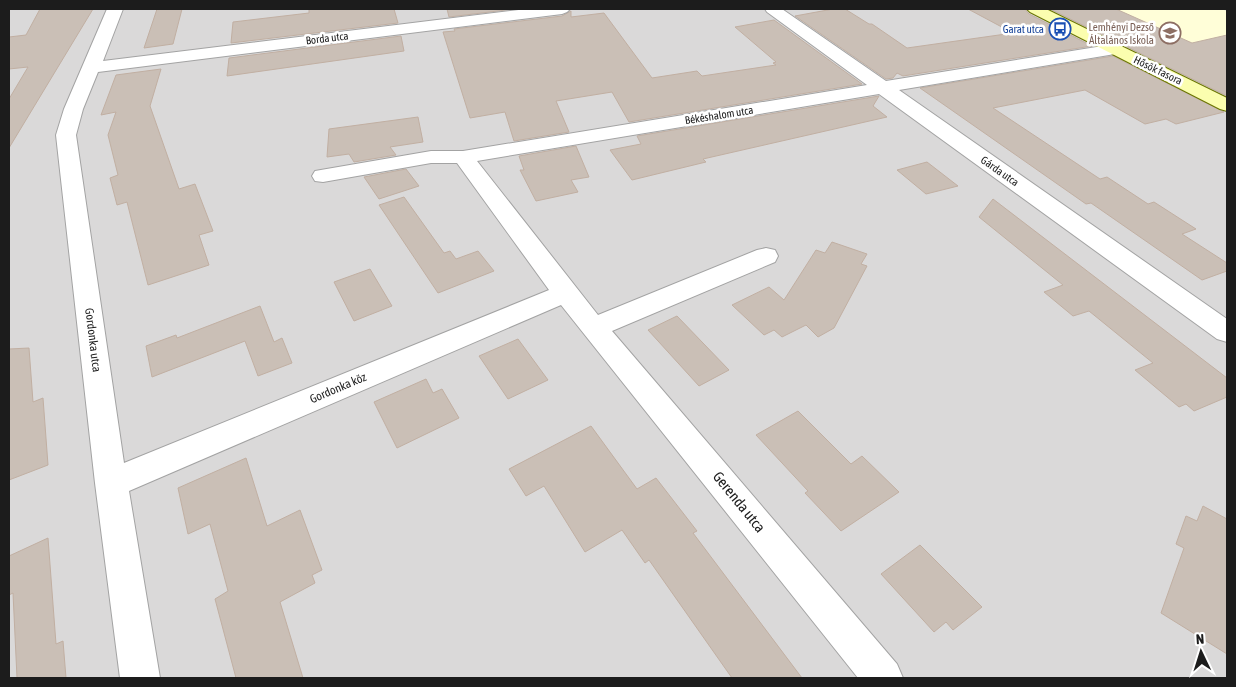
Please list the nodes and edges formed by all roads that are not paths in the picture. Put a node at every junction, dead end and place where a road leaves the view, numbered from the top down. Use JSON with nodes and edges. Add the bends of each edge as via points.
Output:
{"nodes":[{"id":1,"x":115,"y":9,"type":"edge"},
{"id":2,"x":423,"y":9,"type":"edge"},
{"id":3,"x":562,"y":9,"type":"edge"},
{"id":4,"x":772,"y":9,"type":"edge"},
{"id":5,"x":1035,"y":9,"type":"edge"},
{"id":6,"x":429,"y":25,"type":"junction"},
{"id":7,"x":1116,"y":49,"type":"junction"},
{"id":8,"x":92,"y":68,"type":"junction"},
{"id":9,"x":882,"y":88,"type":"junction"},
{"id":10,"x":1227,"y":105,"type":"edge"},
{"id":11,"x":463,"y":157,"type":"junction"},
{"id":12,"x":323,"y":176,"type":"dead end"},
{"id":13,"x":766,"y":256,"type":"dead end"},
{"id":14,"x":565,"y":293,"type":"junction"},
{"id":15,"x":594,"y":327,"type":"junction"},
{"id":16,"x":1227,"y":332,"type":"edge"},
{"id":17,"x":111,"y":483,"type":"junction"},
{"id":18,"x":140,"y":678,"type":"edge"},
{"id":19,"x":883,"y":678,"type":"edge"}],
"edges":[{"from":1,"to":8,"type":"street","name":"Gordonka utca"},
{"from":2,"to":6,"type":"street"},
{"from":3,"to":6,"type":"street","name":"Borda utca"},
{"from":4,"to":9,"type":"street","name":"Gárda utca"},
{"from":5,"to":7,"type":"street","name":"Hősök fasora"},
{"from":6,"to":8,"type":"street","name":"Borda utca"},
{"from":7,"to":9,"type":"street","name":"Békéshalom utca"},
{"from":7,"to":10,"type":"street","name":"Hősök fasora"},
{"from":8,"to":17,"type":"street","name":"Gordonka utca","via":[[75,101],[66,135]]},
{"from":9,"to":11,"type":"street","name":"Békéshalom utca"},
{"from":9,"to":16,"type":"street","name":"Gárda utca"},
{"from":11,"to":12,"type":"street","name":"Békéshalom utca","via":[[431,157]]},
{"from":11,"to":14,"type":"street","name":"Gerenda utca"},
{"from":13,"to":15,"type":"street"},
{"from":14,"to":15,"type":"street","name":"Gerenda utca"},
{"from":14,"to":17,"type":"street","name":"Gordonka köz"},
{"from":15,"to":19,"type":"street","name":"Gerenda utca"},
{"from":17,"to":18,"type":"street","name":"Gordonka utca"}]}
